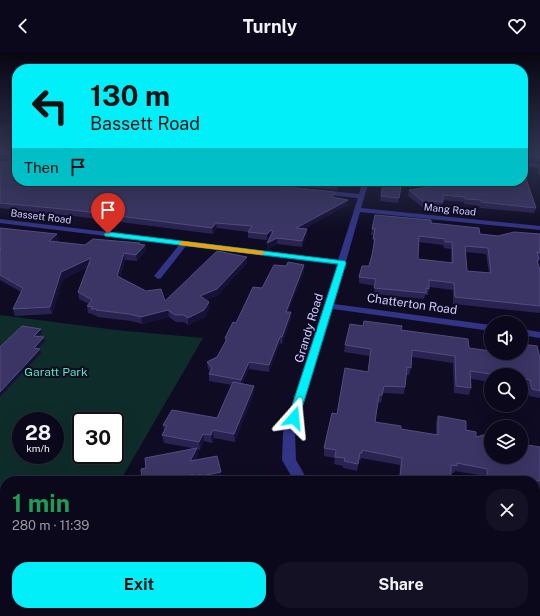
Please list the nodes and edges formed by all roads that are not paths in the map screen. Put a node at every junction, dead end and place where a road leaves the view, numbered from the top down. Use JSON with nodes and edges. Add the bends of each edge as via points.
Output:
{"nodes":[{"id":1,"x":365,"y":186,"type":"edge"},
{"id":2,"x":314,"y":192,"type":"edge"},
{"id":3,"x":362,"y":196,"type":"junction"},
{"id":4,"x":358,"y":210,"type":"junction"},
{"id":5,"x":0,"y":221,"type":"edge"},
{"id":6,"x":540,"y":228,"type":"edge"},
{"id":7,"x":184,"y":244,"type":"junction"},
{"id":8,"x":342,"y":263,"type":"junction"},
{"id":9,"x":158,"y":276,"type":"dead end"},
{"id":10,"x":330,"y":306,"type":"junction"},
{"id":11,"x":484,"y":327,"type":"edge"},
{"id":12,"x":528,"y":333,"type":"edge"},
{"id":13,"x":540,"y":335,"type":"edge"},
{"id":14,"x":298,"y":476,"type":"edge"}],
"edges":[{"from":1,"to":3,"type":"street","name":"Grandy Road"},
{"from":2,"to":3,"type":"street"},
{"from":3,"to":4,"type":"street","name":"Grandy Road"},
{"from":4,"to":6,"type":"street","name":"Mang Road"},
{"from":4,"to":8,"type":"street","name":"Grandy Road"},
{"from":5,"to":7,"type":"street","name":"Bassett Road"},
{"from":7,"to":8,"type":"street","name":"Bassett Road"},
{"from":7,"to":9,"type":"street"},
{"from":8,"to":10,"type":"street","name":"Grandy Road"},
{"from":10,"to":11,"type":"street","name":"Chatterton Road"},
{"from":10,"to":14,"type":"street","name":"Grandy Road","via":[[289,432],[289,460]]},
{"from":12,"to":13,"type":"street"}]}
